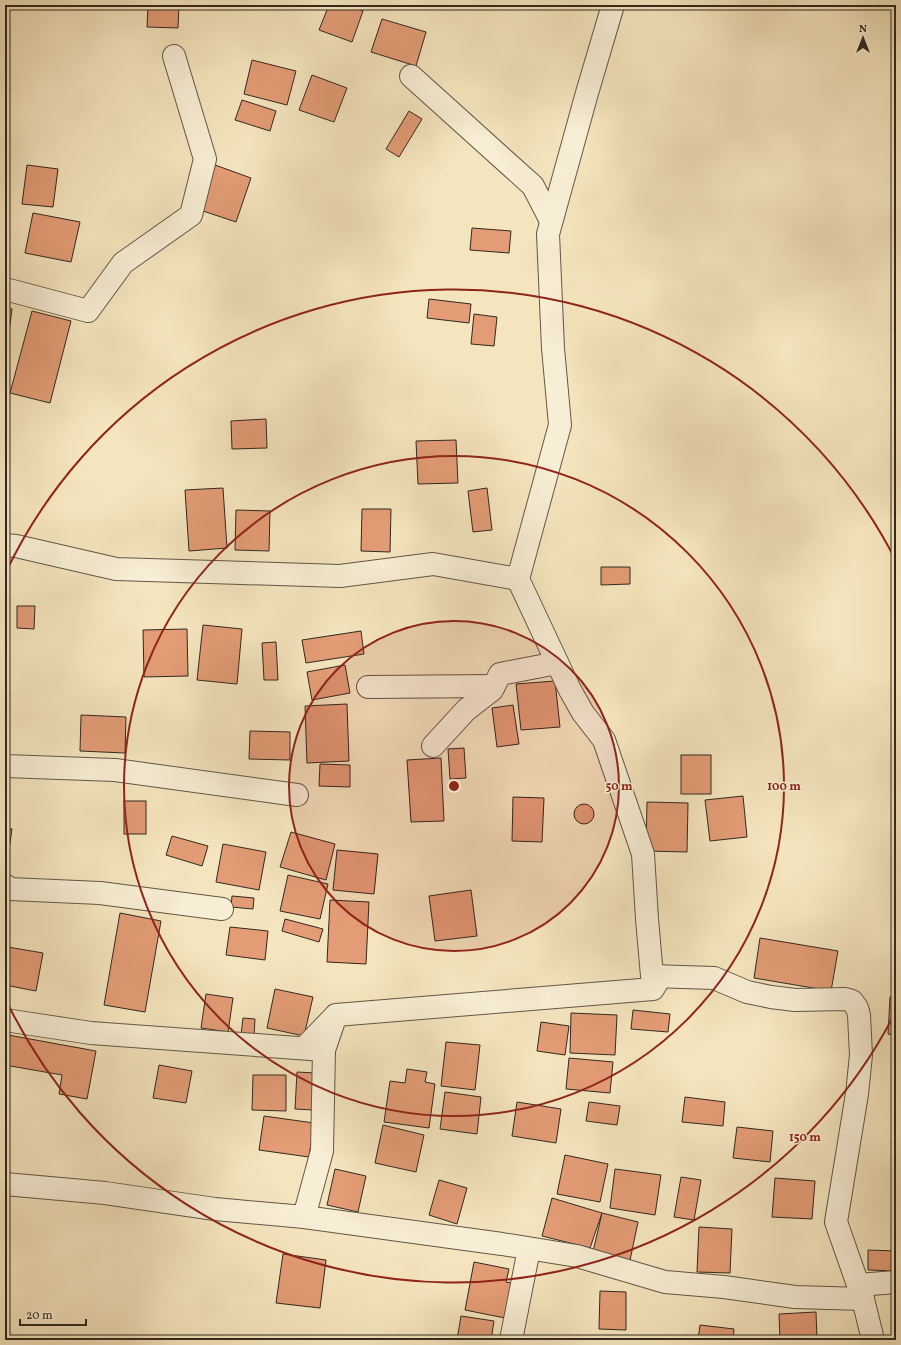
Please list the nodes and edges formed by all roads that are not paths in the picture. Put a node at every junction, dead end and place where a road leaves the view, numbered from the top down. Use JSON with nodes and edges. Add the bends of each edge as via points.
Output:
{"nodes":[{"id":1,"x":613,"y":5,"type":"edge"},
{"id":2,"x":174,"y":56,"type":"dead end"},
{"id":3,"x":411,"y":76,"type":"dead end"},
{"id":4,"x":551,"y":221,"type":"junction"},
{"id":5,"x":5,"y":289,"type":"edge"},
{"id":6,"x":5,"y":545,"type":"edge"},
{"id":7,"x":518,"y":579,"type":"junction"},
{"id":8,"x":557,"y":663,"type":"junction"},
{"id":9,"x":494,"y":686,"type":"junction"},
{"id":10,"x":368,"y":687,"type":"dead end"},
{"id":11,"x":433,"y":746,"type":"dead end"},
{"id":12,"x":5,"y":766,"type":"edge"},
{"id":13,"x":297,"y":795,"type":"dead end"},
{"id":14,"x":5,"y":885,"type":"edge"},
{"id":15,"x":222,"y":909,"type":"dead end"},
{"id":16,"x":661,"y":976,"type":"junction"},
{"id":17,"x":5,"y":1020,"type":"edge"},
{"id":18,"x":324,"y":1050,"type":"junction"},
{"id":19,"x":5,"y":1184,"type":"edge"},
{"id":20,"x":304,"y":1217,"type":"junction"},
{"id":21,"x":529,"y":1248,"type":"junction"},
{"id":22,"x":896,"y":1282,"type":"edge"},
{"id":23,"x":860,"y":1292,"type":"junction"},
{"id":24,"x":511,"y":1340,"type":"edge"},
{"id":25,"x":872,"y":1340,"type":"edge"}],
"edges":[{"from":1,"to":4,"type":"street"},
{"from":2,"to":5,"type":"street","via":[[205,159],[191,215],[122,263],[88,311]]},
{"from":3,"to":4,"type":"street","via":[[533,186]]},
{"from":4,"to":7,"type":"street","via":[[548,234],[552,325],[560,425]]},
{"from":6,"to":7,"type":"street","via":[[116,569],[340,576],[433,564]]},
{"from":7,"to":8,"type":"street"},
{"from":8,"to":9,"type":"street","via":[[500,674]]},
{"from":8,"to":16,"type":"street","via":[[583,713],[604,740],[643,854],[652,976]]},
{"from":9,"to":10,"type":"street"},
{"from":9,"to":11,"type":"street","via":[[466,710]]},
{"from":12,"to":13,"type":"street","via":[[115,770]]},
{"from":14,"to":15,"type":"street","via":[[10,889],[100,893]]},
{"from":16,"to":18,"type":"street","via":[[653,989],[336,1015]]},
{"from":16,"to":23,"type":"street","via":[[714,978],[746,992],[795,1000],[845,999],[857,1008],[861,1028],[861,1055],[836,1222]]},
{"from":17,"to":18,"type":"street","via":[[91,1033]]},
{"from":18,"to":20,"type":"street","via":[[322,1151]]},
{"from":19,"to":20,"type":"street","via":[[105,1193],[215,1209]]},
{"from":20,"to":21,"type":"street"},
{"from":21,"to":23,"type":"street","via":[[577,1256],[665,1282],[795,1297]]},
{"from":21,"to":24,"type":"street"},
{"from":22,"to":23,"type":"street"},
{"from":23,"to":25,"type":"street"}]}
